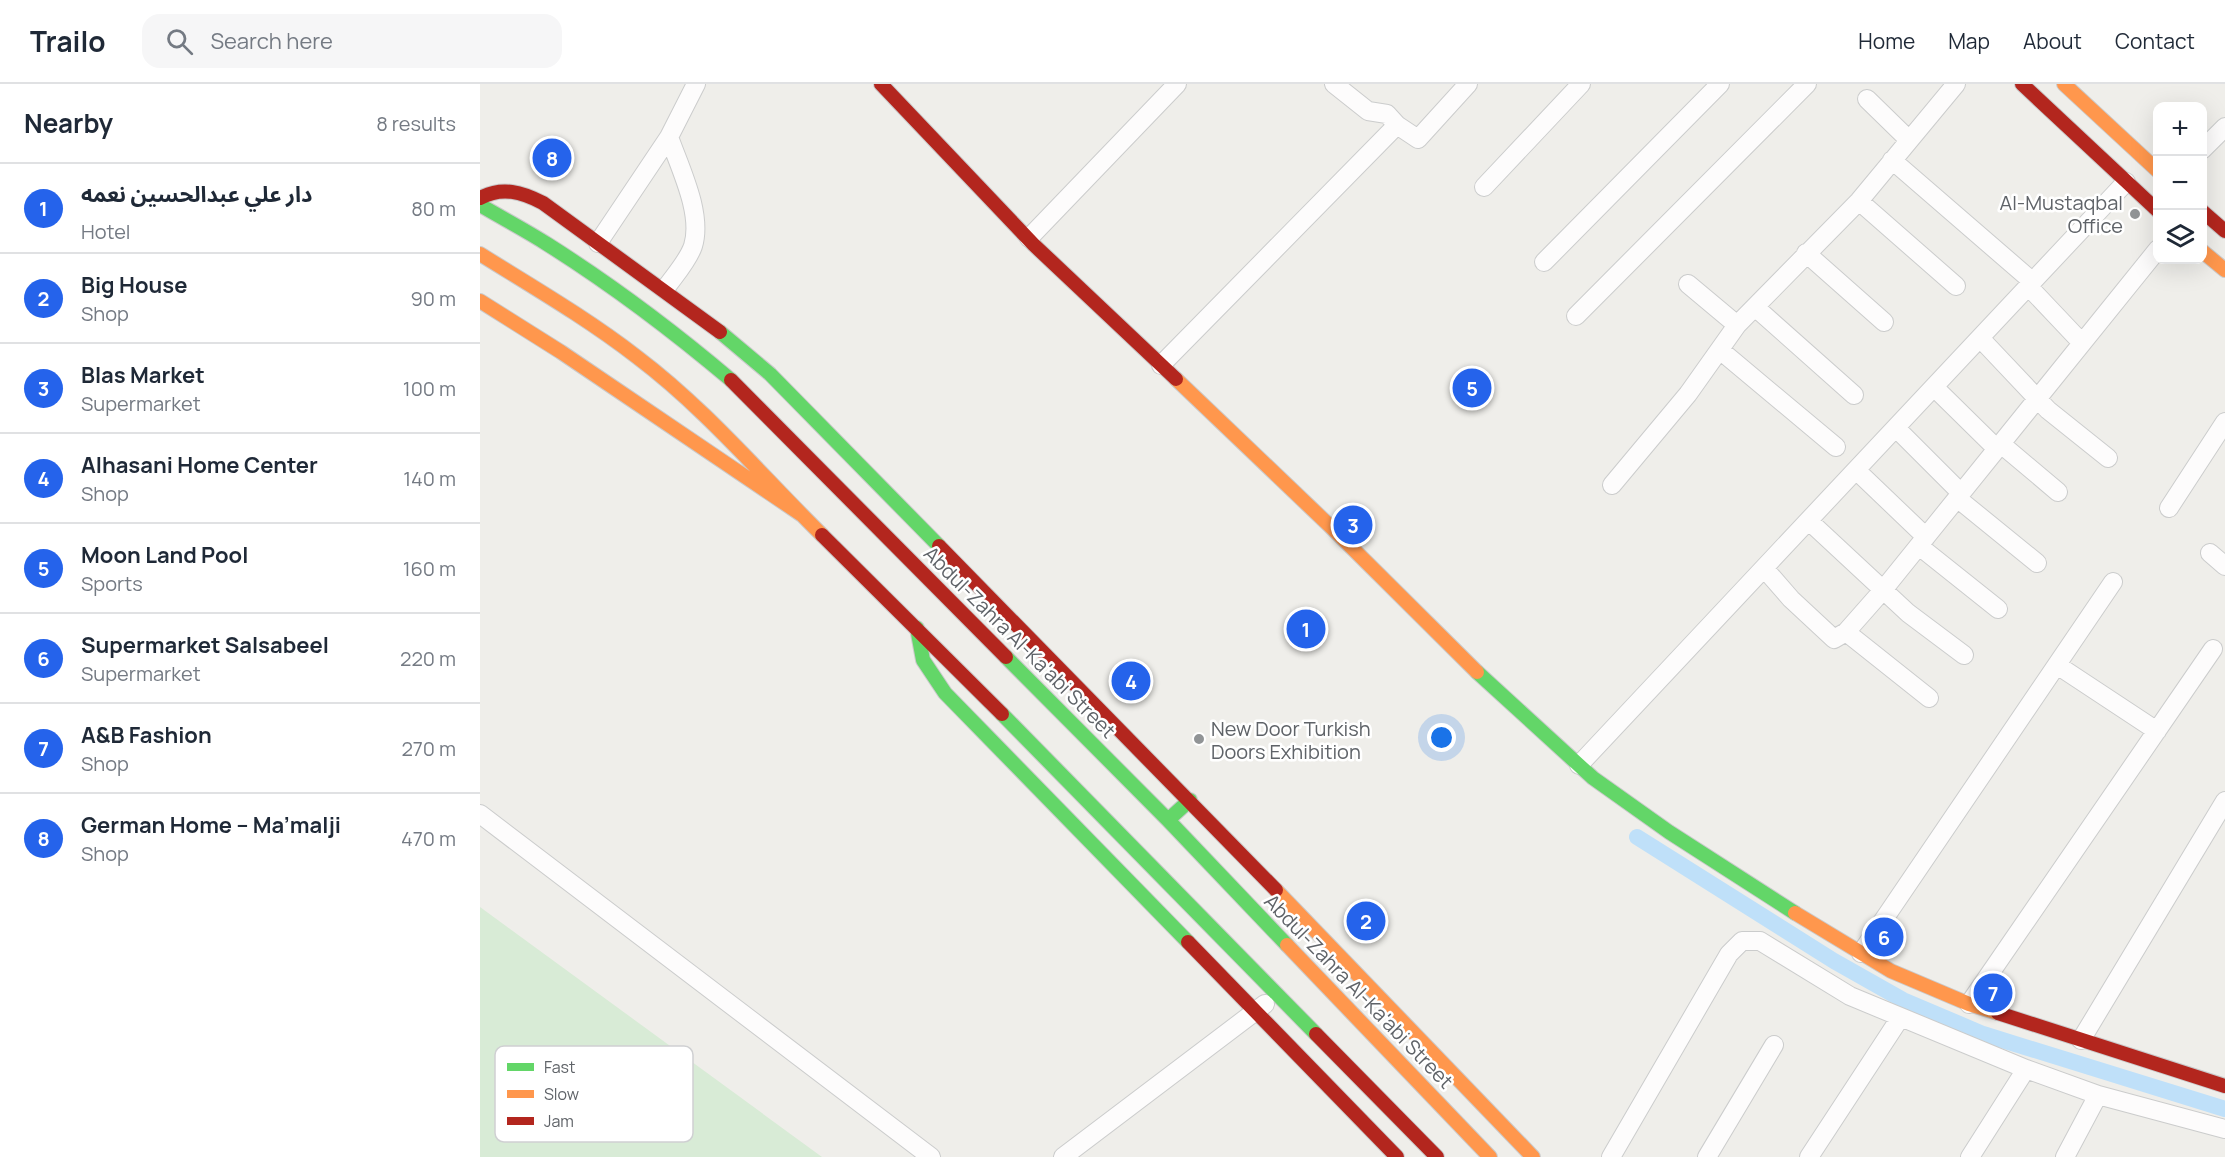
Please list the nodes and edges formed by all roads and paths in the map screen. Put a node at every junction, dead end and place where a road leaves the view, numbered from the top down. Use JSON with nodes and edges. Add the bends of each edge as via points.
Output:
{"nodes":[{"id":1,"x":696,"y":84,"type":"edge"},
{"id":2,"x":881,"y":84,"type":"edge"},
{"id":3,"x":1177,"y":84,"type":"edge"},
{"id":4,"x":1468,"y":84,"type":"edge"},
{"id":5,"x":1581,"y":84,"type":"edge"},
{"id":6,"x":1720,"y":84,"type":"edge"},
{"id":7,"x":1807,"y":84,"type":"edge"},
{"id":8,"x":1956,"y":84,"type":"edge"},
{"id":9,"x":2022,"y":84,"type":"edge"},
{"id":10,"x":2064,"y":84,"type":"edge"},
{"id":11,"x":1344,"y":87,"type":"edge"},
{"id":12,"x":1867,"y":99,"type":"dead end"},
{"id":13,"x":1397,"y":125,"type":"junction"},
{"id":14,"x":2225,"y":127,"type":"edge"},
{"id":15,"x":669,"y":137,"type":"junction"},
{"id":16,"x":1909,"y":140,"type":"junction"},
{"id":17,"x":2207,"y":145,"type":"edge"},
{"id":18,"x":1892,"y":160,"type":"junction"},
{"id":19,"x":2153,"y":167,"type":"edge"},
{"id":20,"x":2126,"y":182,"type":"junction"},
{"id":21,"x":1484,"y":187,"type":"dead end"},
{"id":22,"x":480,"y":198,"type":"edge"},
{"id":23,"x":1859,"y":201,"type":"junction"},
{"id":24,"x":480,"y":205,"type":"edge"},
{"id":25,"x":2156,"y":210,"type":"edge"},
{"id":26,"x":2207,"y":215,"type":"edge"},
{"id":27,"x":2225,"y":231,"type":"edge"},
{"id":28,"x":1029,"y":238,"type":"junction"},
{"id":29,"x":598,"y":243,"type":"junction"},
{"id":30,"x":1806,"y":253,"type":"junction"},
{"id":31,"x":480,"y":254,"type":"edge"},
{"id":32,"x":2153,"y":254,"type":"edge"},
{"id":33,"x":2207,"y":255,"type":"edge"},
{"id":34,"x":1544,"y":262,"type":"dead end"},
{"id":35,"x":2225,"y":270,"type":"edge"},
{"id":36,"x":1688,"y":284,"type":"dead end"},
{"id":37,"x":2031,"y":284,"type":"junction"},
{"id":38,"x":1956,"y":286,"type":"dead end"},
{"id":39,"x":665,"y":289,"type":"junction"},
{"id":40,"x":480,"y":301,"type":"edge"},
{"id":41,"x":1755,"y":307,"type":"junction"},
{"id":42,"x":1576,"y":316,"type":"dead end"},
{"id":43,"x":1884,"y":322,"type":"dead end"},
{"id":44,"x":1737,"y":325,"type":"junction"},
{"id":45,"x":1980,"y":338,"type":"junction"},
{"id":46,"x":2082,"y":343,"type":"junction"},
{"id":47,"x":1720,"y":350,"type":"junction"},
{"id":48,"x":1161,"y":365,"type":"junction"},
{"id":49,"x":1934,"y":387,"type":"junction"},
{"id":50,"x":1854,"y":395,"type":"dead end"},
{"id":51,"x":2038,"y":397,"type":"junction"},
{"id":52,"x":2225,"y":422,"type":"edge"},
{"id":53,"x":1896,"y":428,"type":"junction"},
{"id":54,"x":1836,"y":447,"type":"dead end"},
{"id":55,"x":1999,"y":447,"type":"junction"},
{"id":56,"x":2108,"y":458,"type":"dead end"},
{"id":57,"x":1856,"y":470,"type":"junction"},
{"id":58,"x":1612,"y":485,"type":"dead end"},
{"id":59,"x":2058,"y":492,"type":"dead end"},
{"id":60,"x":1959,"y":495,"type":"junction"},
{"id":61,"x":2169,"y":508,"type":"dead end"},
{"id":62,"x":802,"y":515,"type":"junction"},
{"id":63,"x":1809,"y":521,"type":"junction"},
{"id":64,"x":1922,"y":541,"type":"junction"},
{"id":65,"x":2210,"y":553,"type":"dead end"},
{"id":66,"x":2037,"y":563,"type":"dead end"},
{"id":67,"x":2225,"y":566,"type":"edge"},
{"id":68,"x":1764,"y":568,"type":"junction"},
{"id":69,"x":2113,"y":582,"type":"dead end"},
{"id":70,"x":1883,"y":590,"type":"junction"},
{"id":71,"x":1998,"y":609,"type":"dead end"},
{"id":72,"x":917,"y":628,"type":"junction"},
{"id":73,"x":1846,"y":632,"type":"junction"},
{"id":74,"x":2213,"y":649,"type":"dead end"},
{"id":75,"x":1964,"y":655,"type":"dead end"},
{"id":76,"x":2057,"y":665,"type":"junction"},
{"id":77,"x":1929,"y":698,"type":"dead end"},
{"id":78,"x":2157,"y":731,"type":"junction"},
{"id":79,"x":1579,"y":765,"type":"junction"},
{"id":80,"x":1190,"y":800,"type":"junction"},
{"id":81,"x":2225,"y":801,"type":"edge"},
{"id":82,"x":480,"y":814,"type":"edge"},
{"id":83,"x":1168,"y":820,"type":"junction"},
{"id":84,"x":1861,"y":952,"type":"junction"},
{"id":85,"x":1278,"y":994,"type":"junction"},
{"id":86,"x":1970,"y":1004,"type":"junction"},
{"id":87,"x":1257,"y":1011,"type":"junction"},
{"id":88,"x":1900,"y":1018,"type":"junction"},
{"id":89,"x":2081,"y":1040,"type":"junction"},
{"id":90,"x":1774,"y":1045,"type":"dead end"},
{"id":91,"x":2026,"y":1070,"type":"junction"},
{"id":92,"x":2225,"y":1086,"type":"edge"},
{"id":93,"x":2098,"y":1095,"type":"junction"},
{"id":94,"x":1454,"y":1118,"type":"junction"},
{"id":95,"x":2225,"y":1129,"type":"edge"},
{"id":96,"x":1447,"y":1131,"type":"dead end"},
{"id":97,"x":1435,"y":1139,"type":"dead end"},
{"id":98,"x":1420,"y":1140,"type":"junction"},
{"id":99,"x":932,"y":1157,"type":"edge"},
{"id":100,"x":1063,"y":1157,"type":"edge"},
{"id":101,"x":1398,"y":1157,"type":"edge"},
{"id":102,"x":1437,"y":1157,"type":"edge"},
{"id":103,"x":1490,"y":1157,"type":"edge"},
{"id":104,"x":1533,"y":1157,"type":"edge"},
{"id":105,"x":1611,"y":1157,"type":"edge"},
{"id":106,"x":1707,"y":1157,"type":"edge"},
{"id":107,"x":1809,"y":1157,"type":"edge"},
{"id":108,"x":1970,"y":1157,"type":"edge"},
{"id":109,"x":2065,"y":1157,"type":"edge"}],
"edges":[{"from":1,"to":15,"type":"street"},
{"from":2,"to":28,"type":"main road"},
{"from":3,"to":28,"type":"street"},
{"from":4,"to":13,"type":"street","via":[[1418,139]]},
{"from":5,"to":21,"type":"street"},
{"from":6,"to":34,"type":"street"},
{"from":7,"to":42,"type":"street"},
{"from":8,"to":16,"type":"street"},
{"from":9,"to":20,"type":"main road"},
{"from":10,"to":19,"type":"main road"},
{"from":11,"to":13,"type":"street","via":[[1368,111],[1387,114]]},
{"from":12,"to":16,"type":"street"},
{"from":13,"to":48,"type":"street"},
{"from":14,"to":17,"type":"street"},
{"from":15,"to":29,"type":"street"},
{"from":15,"to":39,"type":"street","via":[[691,202],[695,234],[693,247]]},
{"from":16,"to":18,"type":"street"},
{"from":18,"to":23,"type":"street"},
{"from":18,"to":37,"type":"street"},
{"from":20,"to":25,"type":"main road"},
{"from":20,"to":37,"type":"street"},
{"from":22,"to":29,"type":"main road","via":[[502,191],[524,194]]},
{"from":23,"to":30,"type":"street"},
{"from":23,"to":38,"type":"street"},
{"from":24,"to":83,"type":"main road","name":"Abdul-Zahra Al-Ka'abi Street","via":[[554,248],[632,301],[746,392]]},
{"from":26,"to":27,"type":"main road"},
{"from":28,"to":48,"type":"main road"},
{"from":29,"to":39,"type":"main road"},
{"from":30,"to":41,"type":"street"},
{"from":30,"to":43,"type":"street"},
{"from":31,"to":62,"type":"main road","via":[[638,357],[707,416]]},
{"from":32,"to":46,"type":"street"},
{"from":33,"to":35,"type":"main road"},
{"from":36,"to":44,"type":"street"},
{"from":37,"to":45,"type":"street"},
{"from":37,"to":46,"type":"street"},
{"from":39,"to":80,"type":"main road","via":[[770,374]]},
{"from":40,"to":62,"type":"main road"},
{"from":41,"to":44,"type":"street"},
{"from":41,"to":50,"type":"street"},
{"from":44,"to":47,"type":"street"},
{"from":45,"to":49,"type":"street"},
{"from":45,"to":51,"type":"street"},
{"from":46,"to":51,"type":"street"},
{"from":47,"to":54,"type":"street"},
{"from":47,"to":58,"type":"street"},
{"from":48,"to":79,"type":"main road","via":[[1477,672]]},
{"from":49,"to":53,"type":"street"},
{"from":49,"to":55,"type":"street"},
{"from":51,"to":55,"type":"street"},
{"from":51,"to":56,"type":"street","via":[[2048,410]]},
{"from":52,"to":61,"type":"street"},
{"from":53,"to":57,"type":"street"},
{"from":53,"to":60,"type":"street"},
{"from":55,"to":59,"type":"street"},
{"from":55,"to":60,"type":"street"},
{"from":57,"to":63,"type":"street"},
{"from":57,"to":64,"type":"street"},
{"from":60,"to":64,"type":"street"},
{"from":60,"to":66,"type":"street"},
{"from":62,"to":72,"type":"main road"},
{"from":63,"to":68,"type":"street"},
{"from":63,"to":70,"type":"street"},
{"from":64,"to":70,"type":"street"},
{"from":64,"to":71,"type":"street"},
{"from":65,"to":67,"type":"street"},
{"from":68,"to":73,"type":"street","via":[[1834,639]]},
{"from":68,"to":79,"type":"street"},
{"from":69,"to":76,"type":"street"},
{"from":70,"to":73,"type":"street"},
{"from":70,"to":75,"type":"street"},
{"from":72,"to":85,"type":"main road"},
{"from":72,"to":87,"type":"main road","via":[[923,660],[945,693]]},
{"from":73,"to":77,"type":"street"},
{"from":74,"to":78,"type":"street"},
{"from":76,"to":78,"type":"street"},
{"from":76,"to":84,"type":"street"},
{"from":78,"to":86,"type":"street"},
{"from":79,"to":84,"type":"main road","via":[[1669,832]]},
{"from":80,"to":83,"type":"main road"},
{"from":80,"to":104,"type":"main road"},
{"from":81,"to":89,"type":"street"},
{"from":82,"to":99,"type":"street"},
{"from":83,"to":94,"type":"main road","name":"Abdul-Zahra Al-Ka'abi Street"},
{"from":84,"to":86,"type":"main road","via":[[1891,971]]},
{"from":85,"to":87,"type":"street"},
{"from":85,"to":98,"type":"main road"},
{"from":86,"to":89,"type":"main road"},
{"from":87,"to":100,"type":"street"},
{"from":87,"to":101,"type":"main road"},
{"from":88,"to":91,"type":"street"},
{"from":88,"to":105,"type":"street","via":[[1850,996],[1760,941],[1742,941],[1729,954]]},
{"from":88,"to":107,"type":"street"},
{"from":89,"to":92,"type":"main road"},
{"from":90,"to":106,"type":"street"},
{"from":91,"to":93,"type":"street"},
{"from":91,"to":108,"type":"street"},
{"from":93,"to":95,"type":"street"},
{"from":93,"to":109,"type":"street"},
{"from":94,"to":96,"type":"main road"},
{"from":94,"to":103,"type":"main road","name":"Abdul-Zahra Al-Ka'abi Street"},
{"from":97,"to":98,"type":"main road"},
{"from":98,"to":102,"type":"main road"}]}
